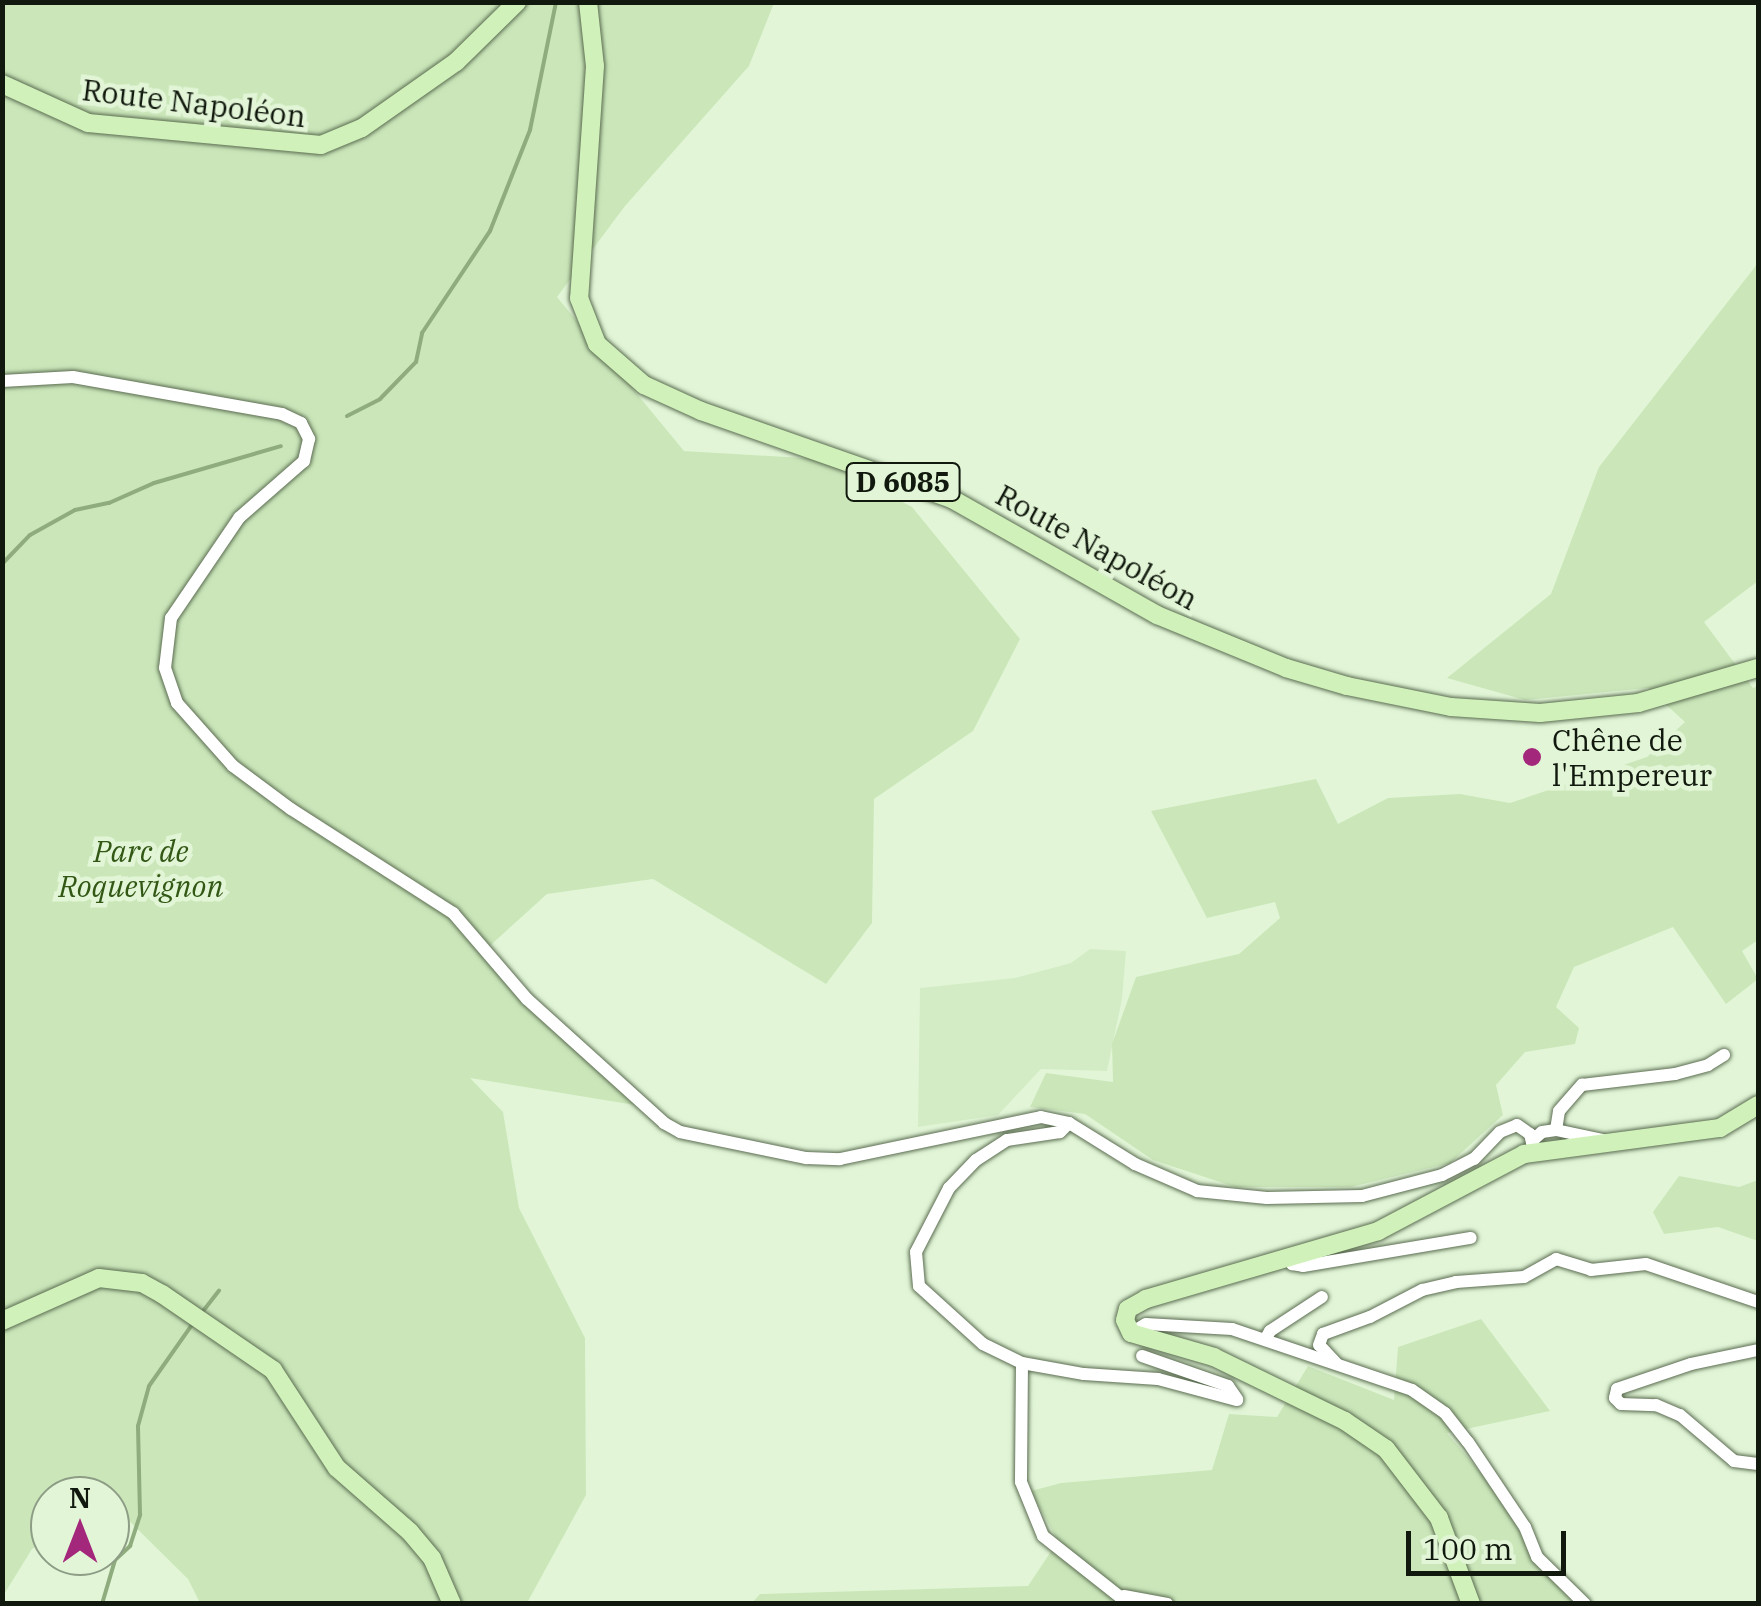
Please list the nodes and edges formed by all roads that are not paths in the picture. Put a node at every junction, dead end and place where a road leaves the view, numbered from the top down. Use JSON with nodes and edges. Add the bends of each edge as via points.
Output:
{"nodes":[{"id":1,"x":517,"y":2,"type":"edge"},
{"id":2,"x":588,"y":2,"type":"edge"},
{"id":3,"x":2,"y":84,"type":"edge"},
{"id":4,"x":2,"y":381,"type":"edge"},
{"id":5,"x":1758,"y":668,"type":"edge"},
{"id":6,"x":1724,"y":1054,"type":"dead end"},
{"id":7,"x":1758,"y":1105,"type":"edge"},
{"id":8,"x":1068,"y":1123,"type":"junction"},
{"id":9,"x":1556,"y":1130,"type":"junction"},
{"id":10,"x":1607,"y":1141,"type":"junction"},
{"id":11,"x":1533,"y":1146,"type":"junction"},
{"id":12,"x":1471,"y":1238,"type":"dead end"},
{"id":13,"x":1289,"y":1258,"type":"junction"},
{"id":14,"x":1322,"y":1296,"type":"dead end"},
{"id":15,"x":1758,"y":1302,"type":"edge"},
{"id":16,"x":2,"y":1321,"type":"edge"},
{"id":17,"x":1132,"y":1333,"type":"junction"},
{"id":18,"x":1266,"y":1338,"type":"junction"},
{"id":19,"x":1758,"y":1350,"type":"edge"},
{"id":20,"x":1142,"y":1356,"type":"dead end"},
{"id":21,"x":1022,"y":1363,"type":"junction"},
{"id":22,"x":1337,"y":1364,"type":"junction"},
{"id":23,"x":1758,"y":1464,"type":"edge"},
{"id":24,"x":1126,"y":1600,"type":"edge"},
{"id":25,"x":452,"y":1604,"type":"edge"},
{"id":26,"x":1167,"y":1604,"type":"edge"},
{"id":27,"x":1471,"y":1604,"type":"edge"},
{"id":28,"x":1585,"y":1604,"type":"edge"}],
"edges":[{"from":1,"to":3,"type":"main road","name":"Route Napoléon","via":[[456,62],[362,128],[321,145],[88,123]]},
{"from":2,"to":5,"type":"main road","name":"Route Napoléon","number":"D 6085","via":[[595,66],[579,298],[597,344],[644,385],[701,412],[952,500],[1157,616],[1347,686],[1452,707],[1540,713],[1638,703]]},
{"from":4,"to":8,"type":"street","via":[[73,377],[302,423],[309,440],[304,461],[239,518],[177,604],[164,654],[176,702],[233,766],[453,913],[527,999],[664,1123],[730,1144],[840,1159],[1021,1118]]},
{"from":6,"to":9,"type":"street","via":[[1675,1074],[1582,1084],[1558,1111]]},
{"from":7,"to":10,"type":"main road","via":[[1720,1128]]},
{"from":8,"to":11,"type":"street","via":[[1164,1179],[1236,1197],[1362,1196],[1458,1169],[1508,1127],[1524,1127]]},
{"from":8,"to":21,"type":"street","via":[[1060,1132],[1008,1140],[976,1160],[949,1188],[916,1252],[915,1270],[926,1295],[983,1344]]},
{"from":9,"to":10,"type":"street"},
{"from":9,"to":11,"type":"street","via":[[1542,1132]]},
{"from":10,"to":11,"type":"main road"},
{"from":11,"to":13,"type":"main road","via":[[1378,1230]]},
{"from":12,"to":13,"type":"street","via":[[1303,1266]]},
{"from":13,"to":17,"type":"main road","via":[[1133,1305],[1126,1314]]},
{"from":14,"to":18,"type":"street"},
{"from":15,"to":22,"type":"street","via":[[1646,1264],[1591,1270],[1556,1259],[1524,1278],[1422,1290],[1323,1334],[1320,1345]]},
{"from":16,"to":25,"type":"main road","via":[[98,1278],[142,1283],[175,1302],[280,1378],[336,1468],[432,1558]]},
{"from":17,"to":18,"type":"street","via":[[1146,1324]]},
{"from":17,"to":27,"type":"main road","via":[[1214,1356],[1345,1421],[1386,1449],[1438,1518]]},
{"from":18,"to":22,"type":"street"},
{"from":19,"to":23,"type":"street","via":[[1691,1364],[1618,1389],[1615,1398],[1680,1415],[1734,1461]]},
{"from":20,"to":21,"type":"street","via":[[1228,1386],[1238,1400],[1158,1379]]},
{"from":21,"to":24,"type":"street","via":[[1021,1482],[1043,1536]]},
{"from":22,"to":28,"type":"street","via":[[1412,1390],[1444,1413],[1498,1483],[1537,1557]]},
{"from":24,"to":26,"type":"street"}]}
